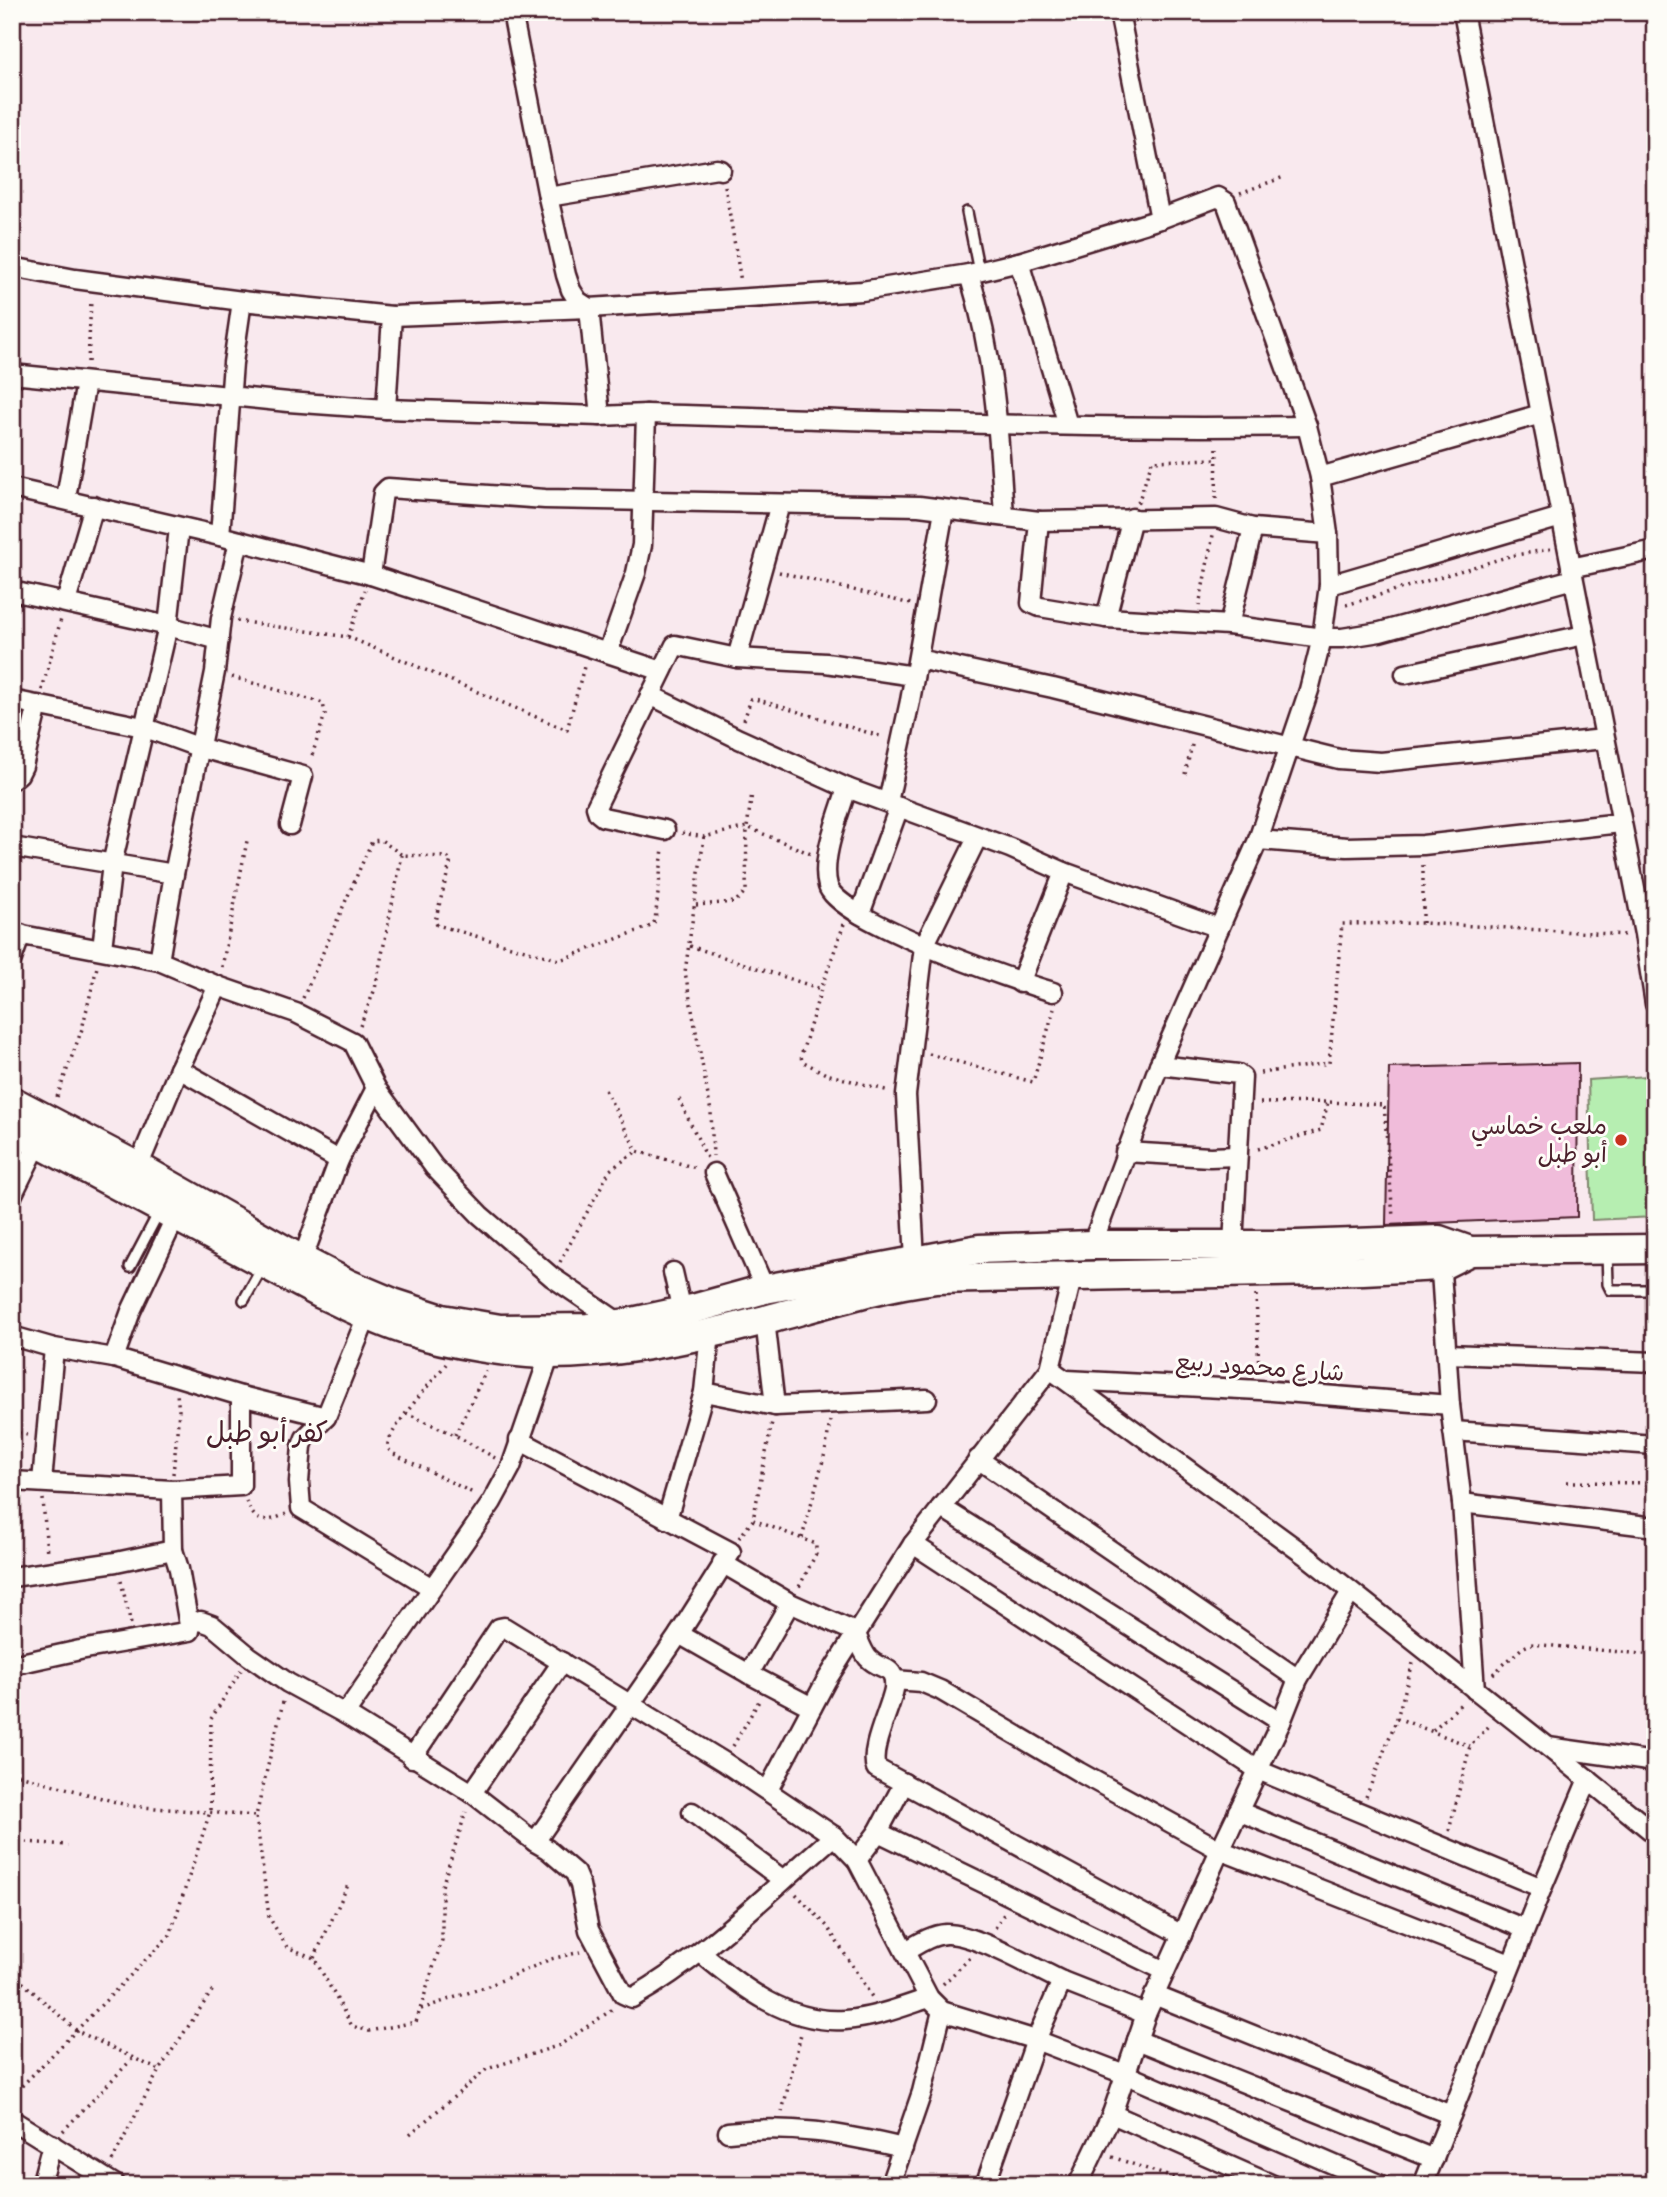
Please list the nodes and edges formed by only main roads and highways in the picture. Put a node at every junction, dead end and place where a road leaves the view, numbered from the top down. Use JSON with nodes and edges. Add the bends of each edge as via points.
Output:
{"nodes":[{"id":1,"x":12,"y":1101,"type":"edge"},
{"id":2,"x":12,"y":1129,"type":"edge"},
{"id":3,"x":43,"y":1132,"type":"junction"},
{"id":4,"x":1655,"y":1249,"type":"edge"},
{"id":5,"x":1439,"y":1253,"type":"junction"}],
"edges":[{"from":1,"to":3,"type":"main road"},
{"from":2,"to":3,"type":"main road"},
{"from":3,"to":5,"type":"main road","via":[[138,1167],[302,1260],[393,1303],[442,1319],[500,1329],[621,1324],[765,1290],[979,1249],[1395,1242]]},
{"from":3,"to":5,"type":"main road","via":[[169,1212],[368,1315],[410,1332],[463,1344],[550,1354],[615,1349],[710,1333],[901,1283],[970,1277],[1363,1270]]},
{"from":4,"to":5,"type":"main road"}]}
